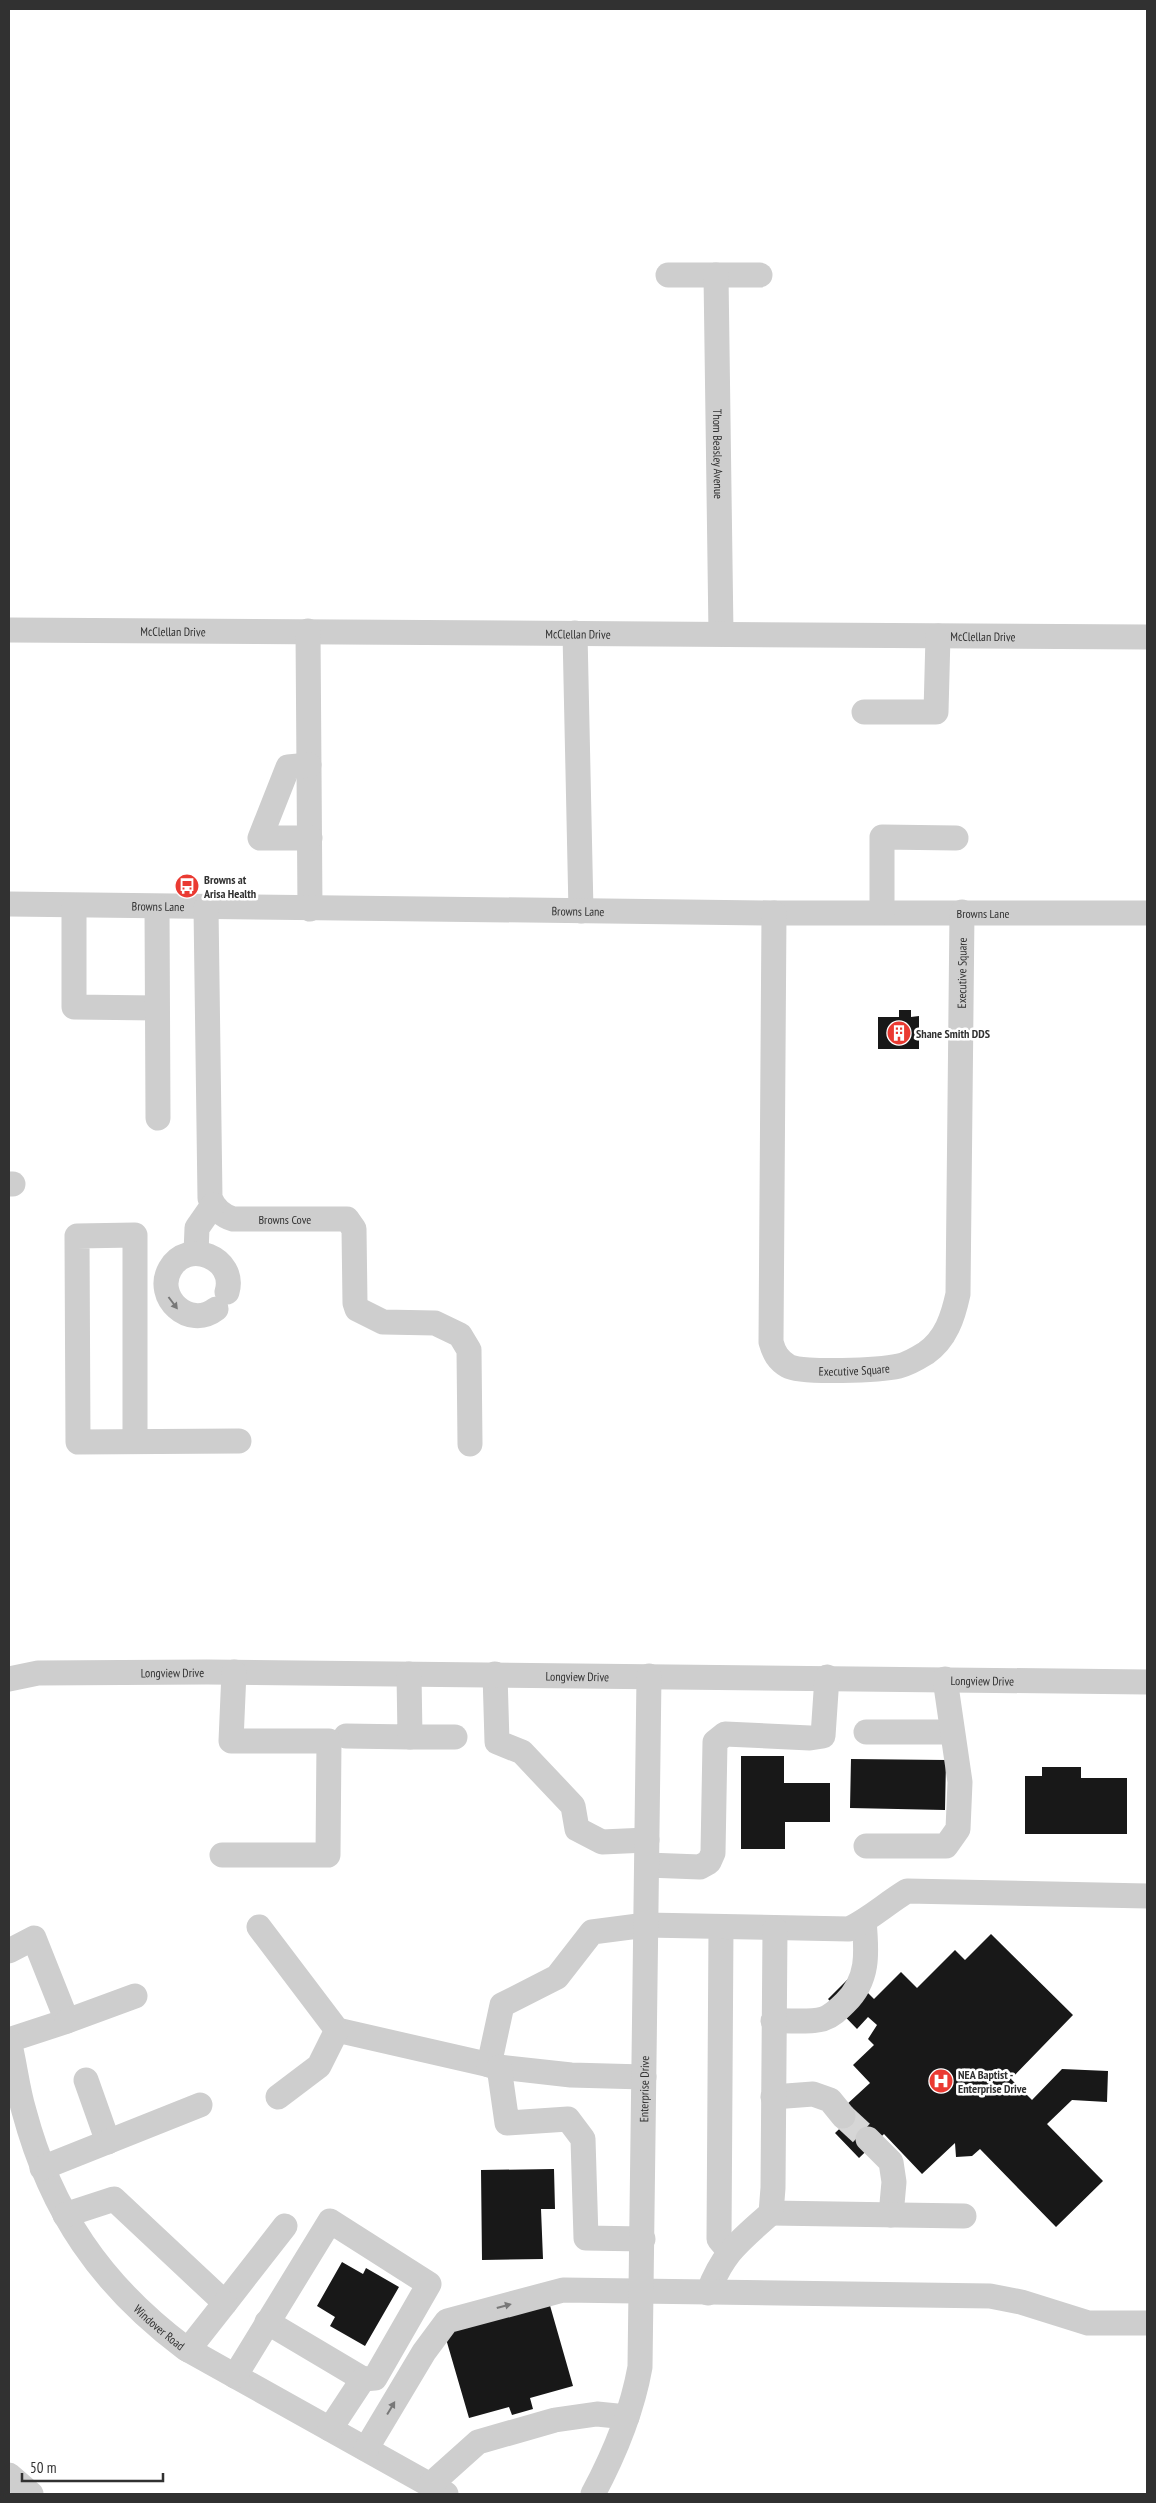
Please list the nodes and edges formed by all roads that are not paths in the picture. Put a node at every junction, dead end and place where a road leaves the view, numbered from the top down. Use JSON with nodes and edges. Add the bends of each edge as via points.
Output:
{"nodes":[{"id":1,"x":668,"y":275,"type":"dead end"},
{"id":2,"x":716,"y":275,"type":"junction"},
{"id":3,"x":760,"y":275,"type":"dead end"},
{"id":4,"x":9,"y":630,"type":"edge"},
{"id":5,"x":308,"y":631,"type":"junction"},
{"id":6,"x":575,"y":633,"type":"junction"},
{"id":7,"x":720,"y":634,"type":"junction"},
{"id":8,"x":938,"y":636,"type":"junction"},
{"id":9,"x":1147,"y":637,"type":"edge"},
{"id":10,"x":864,"y":712,"type":"dead end"},
{"id":11,"x":310,"y":765,"type":"junction"},
{"id":12,"x":310,"y":838,"type":"junction"},
{"id":13,"x":956,"y":838,"type":"dead end"},
{"id":14,"x":9,"y":904,"type":"edge"},
{"id":15,"x":74,"y":906,"type":"junction"},
{"id":16,"x":157,"y":907,"type":"junction"},
{"id":17,"x":206,"y":908,"type":"junction"},
{"id":18,"x":310,"y":908,"type":"junction"},
{"id":19,"x":581,"y":911,"type":"junction"},
{"id":20,"x":882,"y":912,"type":"junction"},
{"id":21,"x":962,"y":912,"type":"junction"},
{"id":22,"x":774,"y":913,"type":"junction"},
{"id":23,"x":1147,"y":913,"type":"edge"},
{"id":24,"x":157,"y":1008,"type":"junction"},
{"id":25,"x":158,"y":1118,"type":"dead end"},
{"id":26,"x":212,"y":1205,"type":"junction"},
{"id":27,"x":196,"y":1253,"type":"junction"},
{"id":28,"x":135,"y":1276,"type":"junction"},
{"id":29,"x":167,"y":1276,"type":"junction"},
{"id":30,"x":136,"y":1441,"type":"junction"},
{"id":31,"x":239,"y":1441,"type":"dead end"},
{"id":32,"x":470,"y":1444,"type":"dead end"},
{"id":33,"x":234,"y":1672,"type":"junction"},
{"id":34,"x":409,"y":1674,"type":"junction"},
{"id":35,"x":494,"y":1674,"type":"junction"},
{"id":36,"x":649,"y":1676,"type":"junction"},
{"id":37,"x":827,"y":1677,"type":"junction"},
{"id":38,"x":9,"y":1679,"type":"edge"},
{"id":39,"x":945,"y":1679,"type":"junction"},
{"id":40,"x":1147,"y":1682,"type":"edge"},
{"id":41,"x":866,"y":1732,"type":"dead end"},
{"id":42,"x":952,"y":1732,"type":"junction"},
{"id":43,"x":346,"y":1736,"type":"dead end"},
{"id":44,"x":410,"y":1737,"type":"junction"},
{"id":45,"x":455,"y":1737,"type":"dead end"},
{"id":46,"x":647,"y":1840,"type":"junction"},
{"id":47,"x":866,"y":1846,"type":"dead end"},
{"id":48,"x":222,"y":1855,"type":"dead end"},
{"id":49,"x":647,"y":1865,"type":"junction"},
{"id":50,"x":1147,"y":1896,"type":"edge"},
{"id":51,"x":864,"y":1921,"type":"junction"},
{"id":52,"x":646,"y":1925,"type":"junction"},
{"id":53,"x":258,"y":1927,"type":"dead end"},
{"id":54,"x":721,"y":1927,"type":"junction"},
{"id":55,"x":775,"y":1929,"type":"junction"},
{"id":56,"x":9,"y":1950,"type":"edge"},
{"id":57,"x":134,"y":1996,"type":"dead end"},
{"id":58,"x":67,"y":2021,"type":"junction"},
{"id":59,"x":774,"y":2021,"type":"junction"},
{"id":60,"x":336,"y":2030,"type":"junction"},
{"id":61,"x":9,"y":2040,"type":"edge"},
{"id":62,"x":494,"y":2066,"type":"junction"},
{"id":63,"x":644,"y":2077,"type":"junction"},
{"id":64,"x":86,"y":2080,"type":"dead end"},
{"id":65,"x":278,"y":2097,"type":"dead end"},
{"id":66,"x":773,"y":2097,"type":"junction"},
{"id":67,"x":200,"y":2105,"type":"dead end"},
{"id":68,"x":844,"y":2116,"type":"tunnel mouth"},
{"id":69,"x":868,"y":2139,"type":"tunnel mouth"},
{"id":70,"x":108,"y":2142,"type":"junction"},
{"id":71,"x":42,"y":2168,"type":"junction"},
{"id":72,"x":770,"y":2213,"type":"junction"},
{"id":73,"x":65,"y":2215,"type":"junction"},
{"id":74,"x":891,"y":2215,"type":"junction"},
{"id":75,"x":964,"y":2216,"type":"dead end"},
{"id":76,"x":285,"y":2226,"type":"dead end"},
{"id":77,"x":643,"y":2239,"type":"junction"},
{"id":78,"x":729,"y":2251,"type":"junction"},
{"id":79,"x":643,"y":2292,"type":"junction"},
{"id":80,"x":708,"y":2293,"type":"junction"},
{"id":81,"x":225,"y":2303,"type":"junction"},
{"id":82,"x":267,"y":2322,"type":"junction"},
{"id":83,"x":1147,"y":2323,"type":"edge"},
{"id":84,"x":188,"y":2350,"type":"junction"},
{"id":85,"x":236,"y":2376,"type":"junction"},
{"id":86,"x":363,"y":2378,"type":"junction"},
{"id":87,"x":627,"y":2417,"type":"junction"},
{"id":88,"x":330,"y":2429,"type":"junction"},
{"id":89,"x":366,"y":2449,"type":"junction"},
{"id":90,"x":9,"y":2475,"type":"edge"},
{"id":91,"x":438,"y":2490,"type":"edge"},
{"id":92,"x":31,"y":2494,"type":"edge"},
{"id":93,"x":594,"y":2494,"type":"edge"}],
"edges":[{"from":1,"to":2,"type":"street"},
{"from":2,"to":3,"type":"street"},
{"from":2,"to":7,"type":"street","name":"Thom Beasley Avenue"},
{"from":4,"to":5,"type":"street","name":"McClellan Drive"},
{"from":5,"to":6,"type":"street","name":"McClellan Drive"},
{"from":5,"to":11,"type":"street"},
{"from":6,"to":7,"type":"street","name":"McClellan Drive"},
{"from":6,"to":19,"type":"street"},
{"from":7,"to":8,"type":"street","name":"McClellan Drive"},
{"from":8,"to":9,"type":"street","name":"McClellan Drive"},
{"from":8,"to":10,"type":"street","via":[[936,712]]},
{"from":11,"to":12,"type":"street"},
{"from":11,"to":12,"type":"street","via":[[288,767],[260,838]]},
{"from":12,"to":18,"type":"street"},
{"from":13,"to":20,"type":"street","via":[[882,837]]},
{"from":14,"to":15,"type":"street","name":"Browns Lane"},
{"from":15,"to":16,"type":"street","name":"Browns Lane"},
{"from":15,"to":24,"type":"street","via":[[74,1007]]},
{"from":16,"to":17,"type":"street","name":"Browns Lane"},
{"from":16,"to":24,"type":"street"},
{"from":17,"to":18,"type":"street","name":"Browns Lane"},
{"from":17,"to":26,"type":"street"},
{"from":18,"to":19,"type":"street","name":"Browns Lane"},
{"from":19,"to":22,"type":"street","name":"Browns Lane"},
{"from":20,"to":21,"type":"street","name":"Browns Lane"},
{"from":20,"to":22,"type":"street","name":"Browns Lane"},
{"from":21,"to":22,"type":"street","name":"Executive Square","via":[[958,1294],[953,1319],[931,1349],[905,1365],[840,1370],[789,1367],[778,1359],[771,1342]]},
{"from":21,"to":23,"type":"street","name":"Browns Lane"},
{"from":24,"to":25,"type":"street"},
{"from":26,"to":27,"type":"street","via":[[197,1228]]},
{"from":26,"to":32,"type":"street","name":"Browns Cove","via":[[233,1219],[347,1219],[352,1223],[357,1308],[384,1322],[435,1323],[460,1336],[469,1350]]},
{"from":27,"to":29,"type":"street","via":[[178,1260]]},
{"from":29,"to":27,"type":"street","one_way":true,"via":[[168,1296],[181,1312],[201,1316],[221,1301],[227,1276],[223,1267],[206,1254]]},
{"from":28,"to":29,"type":"street"},
{"from":28,"to":30,"type":"street"},
{"from":28,"to":30,"type":"street","via":[[135,1235],[77,1236],[78,1442]]},
{"from":30,"to":31,"type":"street"},
{"from":33,"to":34,"type":"street","name":"Longview Drive"},
{"from":33,"to":38,"type":"street","name":"Longview Drive","via":[[38,1673]]},
{"from":33,"to":48,"type":"street","via":[[231,1741],[329,1741],[328,1855]]},
{"from":34,"to":35,"type":"street","name":"Longview Drive"},
{"from":34,"to":44,"type":"street"},
{"from":35,"to":36,"type":"street","name":"Longview Drive"},
{"from":35,"to":46,"type":"street","via":[[497,1742],[522,1752],[573,1806],[577,1829],[602,1842]]},
{"from":36,"to":37,"type":"street","name":"Longview Drive"},
{"from":36,"to":46,"type":"street","name":"Enterprise Drive"},
{"from":37,"to":39,"type":"street","name":"Longview Drive"},
{"from":37,"to":49,"type":"street","via":[[823,1736],[725,1734],[715,1742],[713,1853],[709,1862],[700,1867]]},
{"from":39,"to":40,"type":"street","name":"Longview Drive"},
{"from":39,"to":42,"type":"street"},
{"from":41,"to":42,"type":"street"},
{"from":42,"to":47,"type":"street","via":[[960,1782],[958,1829],[946,1846]]},
{"from":43,"to":44,"type":"street"},
{"from":44,"to":45,"type":"street"},
{"from":46,"to":49,"type":"street","name":"Enterprise Drive"},
{"from":49,"to":52,"type":"street","name":"Enterprise Drive"},
{"from":50,"to":51,"type":"street","via":[[907,1891]]},
{"from":51,"to":55,"type":"street","via":[[849,1929]]},
{"from":51,"to":59,"type":"street","via":[[867,1950],[856,1992],[836,2012],[823,2019]]},
{"from":52,"to":54,"type":"street"},
{"from":52,"to":62,"type":"street","via":[[592,1932],[557,1977],[502,2005]]},
{"from":52,"to":63,"type":"street","name":"Enterprise Drive"},
{"from":53,"to":60,"type":"street"},
{"from":54,"to":55,"type":"street"},
{"from":54,"to":78,"type":"street","via":[[719,2239]]},
{"from":55,"to":59,"type":"street"},
{"from":56,"to":58,"type":"street","via":[[34,1938]]},
{"from":57,"to":58,"type":"street"},
{"from":58,"to":61,"type":"street"},
{"from":59,"to":66,"type":"street"},
{"from":60,"to":62,"type":"street"},
{"from":60,"to":65,"type":"street","via":[[319,2066]]},
{"from":61,"to":71,"type":"street","name":"Windover Road","via":[[23,2110]]},
{"from":62,"to":63,"type":"street"},
{"from":62,"to":77,"type":"street","via":[[507,2124],[568,2119],[583,2139],[586,2238]]},
{"from":63,"to":77,"type":"street","name":"Enterprise Drive"},
{"from":64,"to":70,"type":"street"},
{"from":66,"to":68,"type":"street","via":[[813,2094],[830,2100]]},
{"from":66,"to":72,"type":"street"},
{"from":67,"to":70,"type":"street"},
{"from":69,"to":74,"type":"street","via":[[891,2162],[894,2182]]},
{"from":70,"to":71,"type":"street"},
{"from":71,"to":73,"type":"street","name":"Windover Road"},
{"from":72,"to":74,"type":"street"},
{"from":72,"to":78,"type":"street"},
{"from":73,"to":81,"type":"street","via":[[114,2200]]},
{"from":73,"to":84,"type":"street","name":"Windover Road","via":[[105,2275],[154,2325]]},
{"from":74,"to":75,"type":"street"},
{"from":76,"to":81,"type":"street"},
{"from":77,"to":79,"type":"street","name":"Enterprise Drive"},
{"from":78,"to":80,"type":"street"},
{"from":79,"to":80,"type":"street"},
{"from":79,"to":87,"type":"street","name":"Enterprise Drive","via":[[640,2366]]},
{"from":89,"to":79,"type":"street","one_way":true,"via":[[424,2352],[447,2321],[563,2290]]},
{"from":80,"to":83,"type":"street","via":[[990,2296],[1088,2323]]},
{"from":81,"to":84,"type":"street"},
{"from":82,"to":85,"type":"street"},
{"from":82,"to":86,"type":"street"},
{"from":82,"to":86,"type":"street","via":[[330,2221],[429,2284],[375,2378]]},
{"from":84,"to":85,"type":"street","name":"Windover Road"},
{"from":85,"to":88,"type":"street","name":"Windover Road"},
{"from":86,"to":88,"type":"street"},
{"from":87,"to":91,"type":"street","via":[[597,2414],[555,2420],[478,2442]]},
{"from":87,"to":93,"type":"street","name":"Enterprise Drive"},
{"from":88,"to":89,"type":"street","name":"Windover Road"},
{"from":89,"to":91,"type":"street","name":"Windover Road"},
{"from":90,"to":92,"type":"street"}]}
